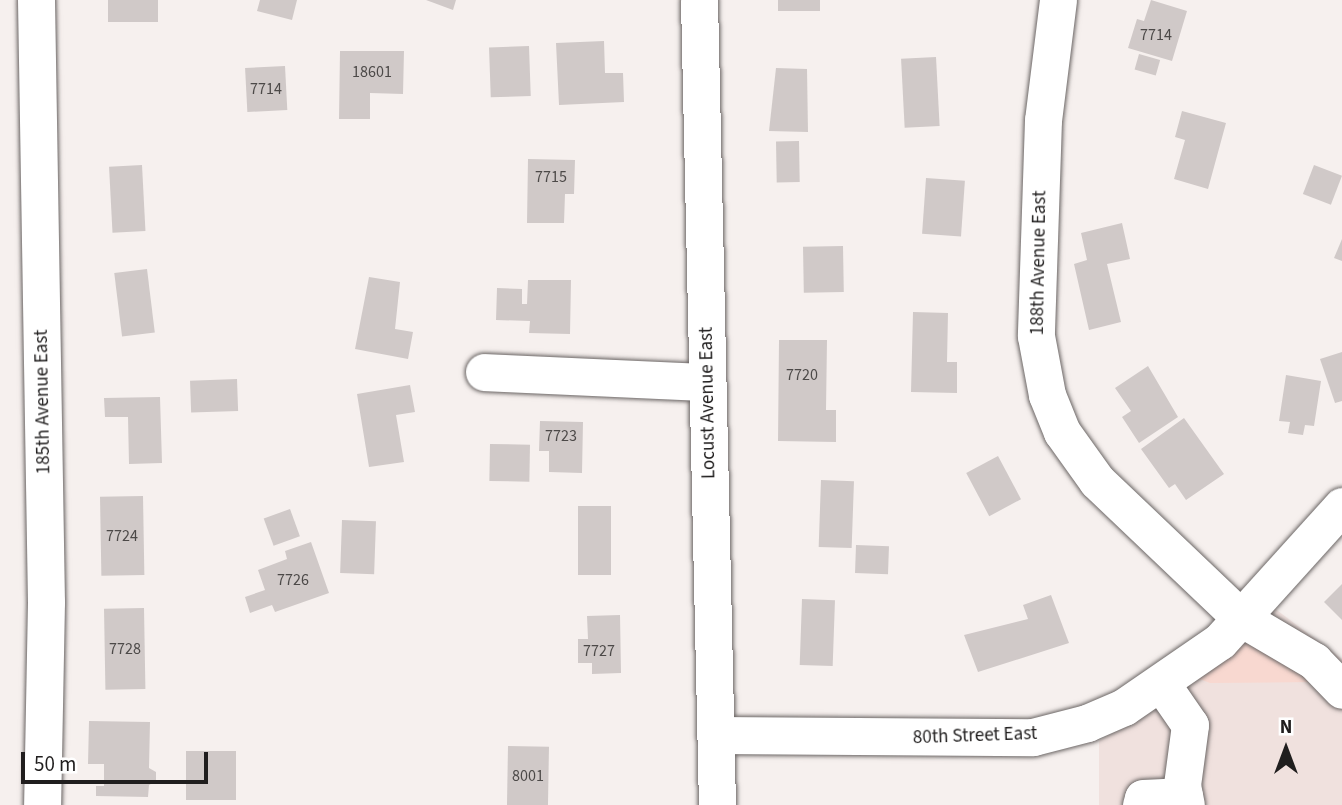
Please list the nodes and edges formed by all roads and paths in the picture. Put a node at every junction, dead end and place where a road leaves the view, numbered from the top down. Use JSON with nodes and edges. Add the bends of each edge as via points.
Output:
{"nodes":[{"id":1,"x":36,"y":0,"type":"edge"},
{"id":2,"x":698,"y":0,"type":"edge"},
{"id":3,"x":1058,"y":0,"type":"edge"},
{"id":4,"x":484,"y":372,"type":"dead end"},
{"id":5,"x":707,"y":382,"type":"junction"},
{"id":6,"x":1342,"y":506,"type":"edge"},
{"id":7,"x":1241,"y":618,"type":"junction"},
{"id":8,"x":1161,"y":683,"type":"junction"},
{"id":9,"x":1342,"y":690,"type":"edge"},
{"id":10,"x":716,"y":736,"type":"junction"},
{"id":11,"x":1185,"y":801,"type":"edge"},
{"id":12,"x":42,"y":805,"type":"edge"},
{"id":13,"x":717,"y":805,"type":"edge"},
{"id":14,"x":1141,"y":805,"type":"edge"}],
"edges":[{"from":1,"to":12,"type":"street","name":"185th Avenue East","via":[[46,588]]},
{"from":2,"to":5,"type":"street","name":"Locust Avenue East"},
{"from":3,"to":7,"type":"street","name":"188th Avenue East","via":[[1043,120],[1037,322],[1047,395],[1062,432],[1097,481]]},
{"from":4,"to":5,"type":"street"},
{"from":5,"to":10,"type":"street","name":"Locust Avenue East"},
{"from":6,"to":7,"type":"street","name":"80th Street East"},
{"from":7,"to":8,"type":"street","name":"80th Street East","via":[[1220,641]]},
{"from":7,"to":9,"type":"street","name":"188th Avenue East","via":[[1314,661]]},
{"from":8,"to":10,"type":"street","name":"80th Street East","via":[[1099,717],[1033,737]]},
{"from":8,"to":11,"type":"street","via":[[1190,725]]},
{"from":10,"to":13,"type":"street","name":"Locust Avenue East"},
{"from":11,"to":14,"type":"street","via":[[1143,799]]}]}
